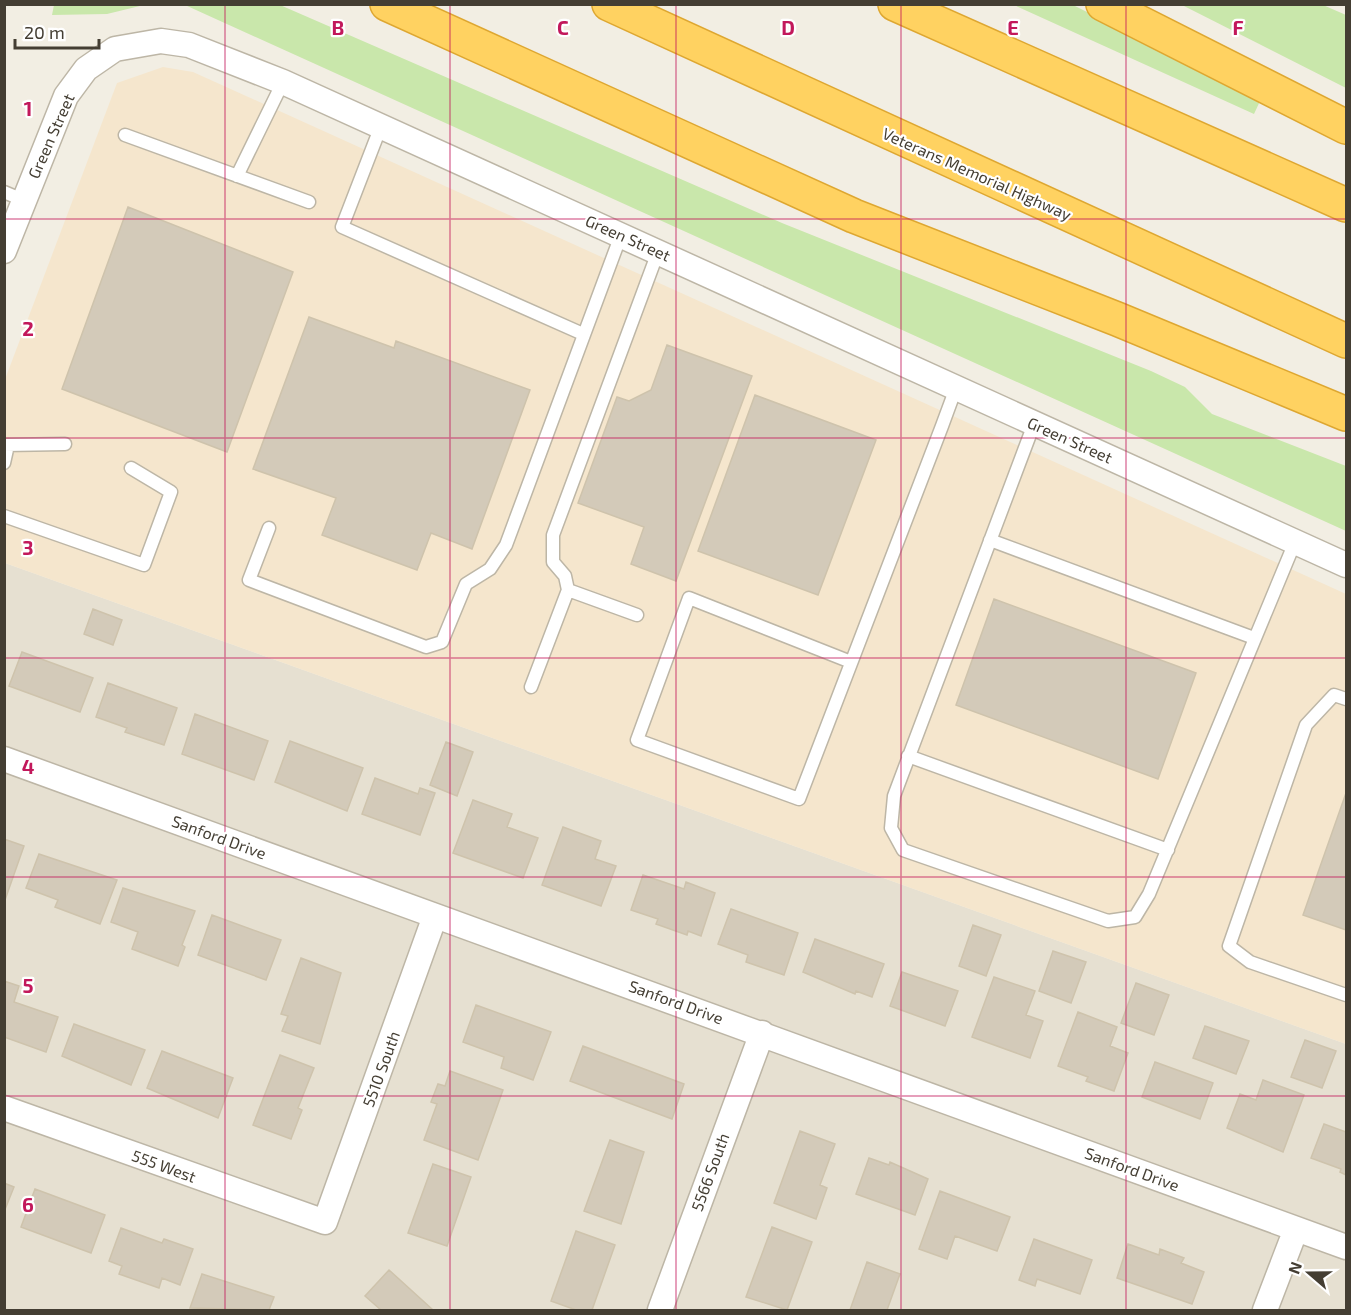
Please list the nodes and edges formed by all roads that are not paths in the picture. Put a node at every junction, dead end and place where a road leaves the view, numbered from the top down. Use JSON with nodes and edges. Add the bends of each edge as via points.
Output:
{"nodes":[{"id":1,"x":387,"y":4,"type":"edge"},
{"id":2,"x":609,"y":4,"type":"edge"},
{"id":3,"x":895,"y":4,"type":"edge"},
{"id":4,"x":1103,"y":4,"type":"edge"},
{"id":5,"x":283,"y":82,"type":"junction"},
{"id":6,"x":381,"y":126,"type":"junction"},
{"id":7,"x":1347,"y":127,"type":"edge"},
{"id":8,"x":125,"y":135,"type":"dead end"},
{"id":9,"x":237,"y":176,"type":"junction"},
{"id":10,"x":14,"y":196,"type":"edge"},
{"id":11,"x":309,"y":202,"type":"dead end"},
{"id":12,"x":1347,"y":205,"type":"edge"},
{"id":13,"x":621,"y":235,"type":"junction"},
{"id":14,"x":4,"y":251,"type":"edge"},
{"id":15,"x":658,"y":252,"type":"junction"},
{"id":16,"x":583,"y":334,"type":"junction"},
{"id":17,"x":1347,"y":341,"type":"edge"},
{"id":18,"x":956,"y":388,"type":"junction"},
{"id":19,"x":1347,"y":414,"type":"edge"},
{"id":20,"x":1034,"y":424,"type":"junction"},
{"id":21,"x":65,"y":444,"type":"dead end"},
{"id":22,"x":6,"y":445,"type":"edge"},
{"id":23,"x":4,"y":463,"type":"edge"},
{"id":24,"x":131,"y":468,"type":"dead end"},
{"id":25,"x":4,"y":516,"type":"edge"},
{"id":26,"x":269,"y":528,"type":"dead end"},
{"id":27,"x":990,"y":540,"type":"junction"},
{"id":28,"x":1295,"y":542,"type":"junction"},
{"id":29,"x":1347,"y":565,"type":"edge"},
{"id":30,"x":568,"y":590,"type":"junction"},
{"id":31,"x":637,"y":615,"type":"dead end"},
{"id":32,"x":1254,"y":638,"type":"junction"},
{"id":33,"x":851,"y":662,"type":"junction"},
{"id":34,"x":531,"y":687,"type":"dead end"},
{"id":35,"x":1347,"y":699,"type":"edge"},
{"id":36,"x":908,"y":756,"type":"junction"},
{"id":37,"x":4,"y":759,"type":"edge"},
{"id":38,"x":1168,"y":850,"type":"junction"},
{"id":39,"x":435,"y":916,"type":"junction"},
{"id":40,"x":1347,"y":995,"type":"edge"},
{"id":41,"x":762,"y":1033,"type":"junction"},
{"id":42,"x":4,"y":1108,"type":"edge"},
{"id":43,"x":325,"y":1222,"type":"joint"},
{"id":44,"x":1296,"y":1229,"type":"junction"},
{"id":45,"x":1347,"y":1247,"type":"edge"},
{"id":46,"x":660,"y":1311,"type":"edge"},
{"id":47,"x":1265,"y":1311,"type":"edge"}],
"edges":[{"from":1,"to":19,"type":"highway","via":[[854,216]]},
{"from":2,"to":17,"type":"highway","name":"Veterans Memorial Highway"},
{"from":3,"to":12,"type":"highway"},
{"from":4,"to":7,"type":"highway"},
{"from":5,"to":6,"type":"street","name":"Green Street"},
{"from":5,"to":9,"type":"lane"},
{"from":5,"to":10,"type":"street","name":"Green Street","via":[[189,45],[161,41],[116,49],[86,69],[66,96]]},
{"from":6,"to":13,"type":"street","name":"Green Street"},
{"from":6,"to":16,"type":"lane","via":[[342,227]]},
{"from":8,"to":9,"type":"lane"},
{"from":9,"to":11,"type":"lane"},
{"from":10,"to":14,"type":"street","name":"Green Street"},
{"from":13,"to":15,"type":"street","name":"Green Street"},
{"from":13,"to":16,"type":"lane"},
{"from":15,"to":18,"type":"street","name":"Green Street"},
{"from":15,"to":30,"type":"lane","via":[[553,535],[553,562],[565,576]]},
{"from":16,"to":26,"type":"lane","via":[[506,545],[490,569],[466,584],[442,642],[426,647],[249,580]]},
{"from":18,"to":20,"type":"street","name":"Green Street"},
{"from":18,"to":33,"type":"lane"},
{"from":20,"to":27,"type":"lane"},
{"from":20,"to":28,"type":"street","name":"Green Street"},
{"from":21,"to":22,"type":"lane"},
{"from":22,"to":23,"type":"lane"},
{"from":24,"to":25,"type":"lane","via":[[171,492],[144,565]]},
{"from":27,"to":32,"type":"lane"},
{"from":27,"to":36,"type":"lane"},
{"from":28,"to":29,"type":"street","name":"Green Street"},
{"from":28,"to":32,"type":"lane"},
{"from":30,"to":31,"type":"lane"},
{"from":30,"to":34,"type":"lane"},
{"from":32,"to":38,"type":"lane"},
{"from":33,"to":33,"type":"lane","via":[[799,799],[637,740],[689,598]]},
{"from":35,"to":40,"type":"lane","via":[[1334,695],[1306,725],[1229,946],[1250,962]]},
{"from":36,"to":38,"type":"lane"},
{"from":36,"to":38,"type":"lane","via":[[894,796],[891,828],[903,849],[914,853],[1108,921],[1135,918]]},
{"from":37,"to":39,"type":"street","name":"Sanford Drive"},
{"from":39,"to":41,"type":"street","name":"Sanford Drive"},
{"from":39,"to":43,"type":"street","name":"5510 South"},
{"from":41,"to":44,"type":"street","name":"Sanford Drive"},
{"from":41,"to":46,"type":"street","name":"5566 South"},
{"from":42,"to":43,"type":"street","name":"555 West"},
{"from":44,"to":45,"type":"street","name":"Sanford Drive"},
{"from":44,"to":47,"type":"street"}]}
